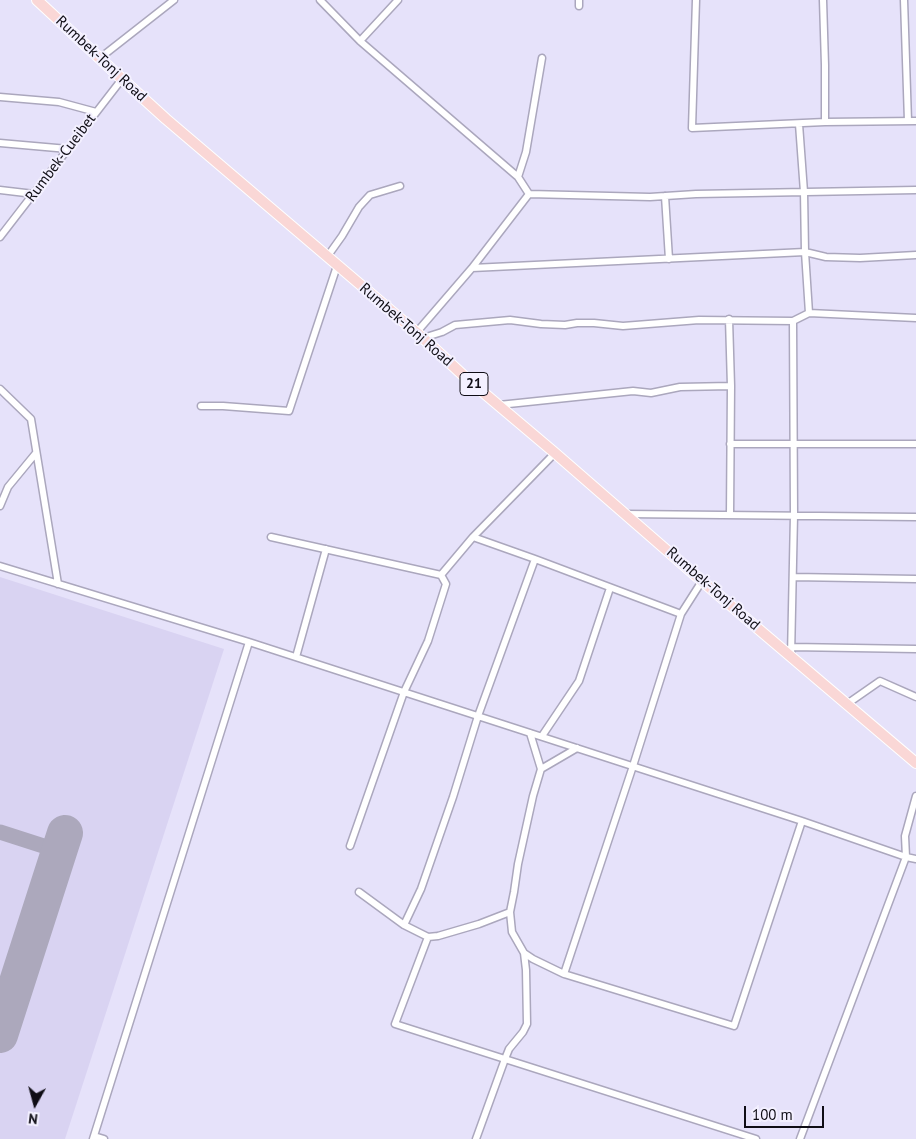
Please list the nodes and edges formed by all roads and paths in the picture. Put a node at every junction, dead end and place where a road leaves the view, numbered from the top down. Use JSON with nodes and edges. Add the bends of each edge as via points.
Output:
{"nodes":[{"id":1,"x":37,"y":0,"type":"edge"},
{"id":2,"x":174,"y":0,"type":"edge"},
{"id":3,"x":320,"y":0,"type":"edge"},
{"id":4,"x":398,"y":0,"type":"edge"},
{"id":5,"x":696,"y":0,"type":"edge"},
{"id":6,"x":822,"y":0,"type":"edge"},
{"id":7,"x":904,"y":0,"type":"edge"},
{"id":8,"x":360,"y":41,"type":"junction"},
{"id":9,"x":100,"y":58,"type":"junction"},
{"id":10,"x":542,"y":58,"type":"dead end"},
{"id":11,"x":122,"y":79,"type":"junction"},
{"id":12,"x":0,"y":97,"type":"edge"},
{"id":13,"x":96,"y":112,"type":"junction"},
{"id":14,"x":916,"y":121,"type":"edge"},
{"id":15,"x":825,"y":122,"type":"junction"},
{"id":16,"x":908,"y":122,"type":"junction"},
{"id":17,"x":799,"y":124,"type":"junction"},
{"id":18,"x":0,"y":143,"type":"edge"},
{"id":19,"x":68,"y":148,"type":"junction"},
{"id":20,"x":518,"y":177,"type":"junction"},
{"id":21,"x":400,"y":186,"type":"dead end"},
{"id":22,"x":0,"y":190,"type":"edge"},
{"id":23,"x":916,"y":190,"type":"edge"},
{"id":24,"x":804,"y":192,"type":"junction"},
{"id":25,"x":34,"y":194,"type":"junction"},
{"id":26,"x":529,"y":194,"type":"junction"},
{"id":27,"x":664,"y":196,"type":"junction"},
{"id":28,"x":1,"y":234,"type":"edge"},
{"id":29,"x":805,"y":252,"type":"junction"},
{"id":30,"x":916,"y":256,"type":"edge"},
{"id":31,"x":326,"y":257,"type":"junction"},
{"id":32,"x":668,"y":258,"type":"junction"},
{"id":33,"x":338,"y":266,"type":"junction"},
{"id":34,"x":472,"y":268,"type":"junction"},
{"id":35,"x":809,"y":314,"type":"junction"},
{"id":36,"x":916,"y":318,"type":"edge"},
{"id":37,"x":730,"y":319,"type":"junction"},
{"id":38,"x":793,"y":321,"type":"junction"},
{"id":39,"x":419,"y":336,"type":"junction"},
{"id":40,"x":731,"y":386,"type":"junction"},
{"id":41,"x":0,"y":389,"type":"edge"},
{"id":42,"x":499,"y":405,"type":"junction"},
{"id":43,"x":201,"y":406,"type":"dead end"},
{"id":44,"x":794,"y":443,"type":"junction"},
{"id":45,"x":730,"y":444,"type":"junction"},
{"id":46,"x":916,"y":444,"type":"edge"},
{"id":47,"x":555,"y":453,"type":"junction"},
{"id":48,"x":36,"y":454,"type":"junction"},
{"id":49,"x":0,"y":506,"type":"edge"},
{"id":50,"x":626,"y":514,"type":"junction"},
{"id":51,"x":730,"y":514,"type":"junction"},
{"id":52,"x":794,"y":515,"type":"junction"},
{"id":53,"x":916,"y":517,"type":"edge"},
{"id":54,"x":271,"y":537,"type":"dead end"},
{"id":55,"x":472,"y":537,"type":"junction"},
{"id":56,"x":326,"y":549,"type":"junction"},
{"id":57,"x":535,"y":559,"type":"junction"},
{"id":58,"x":0,"y":566,"type":"edge"},
{"id":59,"x":441,"y":575,"type":"junction"},
{"id":60,"x":793,"y":577,"type":"junction"},
{"id":61,"x":916,"y":579,"type":"edge"},
{"id":62,"x":702,"y":581,"type":"junction"},
{"id":63,"x":58,"y":584,"type":"junction"},
{"id":64,"x":610,"y":588,"type":"junction"},
{"id":65,"x":681,"y":614,"type":"junction"},
{"id":66,"x":249,"y":642,"type":"junction"},
{"id":67,"x":916,"y":649,"type":"edge"},
{"id":68,"x":791,"y":651,"type":"junction"},
{"id":69,"x":296,"y":657,"type":"junction"},
{"id":70,"x":404,"y":692,"type":"junction"},
{"id":71,"x":916,"y":697,"type":"edge"},
{"id":72,"x":847,"y":704,"type":"junction"},
{"id":73,"x":478,"y":716,"type":"junction"},
{"id":74,"x":530,"y":732,"type":"junction"},
{"id":75,"x":542,"y":736,"type":"junction"},
{"id":76,"x":577,"y":748,"type":"junction"},
{"id":77,"x":916,"y":763,"type":"edge"},
{"id":78,"x":633,"y":766,"type":"junction"},
{"id":79,"x":541,"y":770,"type":"junction"},
{"id":80,"x":916,"y":796,"type":"edge"},
{"id":81,"x":802,"y":821,"type":"junction"},
{"id":82,"x":350,"y":846,"type":"dead end"},
{"id":83,"x":906,"y":857,"type":"junction"},
{"id":84,"x":916,"y":860,"type":"edge"},
{"id":85,"x":359,"y":892,"type":"dead end"},
{"id":86,"x":510,"y":912,"type":"junction"},
{"id":87,"x":404,"y":925,"type":"junction"},
{"id":88,"x":428,"y":937,"type":"junction"},
{"id":89,"x":524,"y":953,"type":"junction"},
{"id":90,"x":564,"y":974,"type":"junction"},
{"id":91,"x":505,"y":1059,"type":"junction"},
{"id":92,"x":94,"y":1138,"type":"edge"},
{"id":93,"x":104,"y":1139,"type":"edge"},
{"id":94,"x":476,"y":1139,"type":"edge"},
{"id":95,"x":756,"y":1139,"type":"edge"},
{"id":96,"x":800,"y":1139,"type":"edge"}],
"edges":[{"from":1,"to":9,"type":"main road","name":"Rumbek-Tonj Road","number":"21"},
{"from":2,"to":9,"type":"street"},
{"from":3,"to":8,"type":"street"},
{"from":4,"to":8,"type":"street"},
{"from":5,"to":17,"type":"street","via":[[692,128]]},
{"from":6,"to":15,"type":"street"},
{"from":7,"to":16,"type":"street"},
{"from":8,"to":20,"type":"street"},
{"from":9,"to":11,"type":"main road","name":"Rumbek-Tonj Road","number":"21"},
{"from":10,"to":20,"type":"street","via":[[526,152]]},
{"from":11,"to":13,"type":"street","name":"Rumbek-Cueibet"},
{"from":11,"to":31,"type":"main road","name":"Rumbek-Tonj Road","number":"21"},
{"from":12,"to":13,"type":"street","via":[[59,102]]},
{"from":13,"to":19,"type":"street","name":"Rumbek-Cueibet"},
{"from":14,"to":16,"type":"street"},
{"from":15,"to":16,"type":"street"},
{"from":15,"to":17,"type":"street"},
{"from":17,"to":24,"type":"street"},
{"from":18,"to":19,"type":"street"},
{"from":19,"to":25,"type":"street","name":"Rumbek-Cueibet"},
{"from":20,"to":26,"type":"street"},
{"from":21,"to":31,"type":"street","via":[[370,195],[358,207]]},
{"from":22,"to":25,"type":"street"},
{"from":23,"to":24,"type":"street"},
{"from":24,"to":27,"type":"street"},
{"from":24,"to":29,"type":"street"},
{"from":25,"to":28,"type":"street","name":"Rumbek-Cueibet"},
{"from":26,"to":27,"type":"street"},
{"from":26,"to":34,"type":"street"},
{"from":27,"to":32,"type":"street"},
{"from":29,"to":30,"type":"street","via":[[826,257]]},
{"from":29,"to":32,"type":"street"},
{"from":29,"to":35,"type":"street"},
{"from":31,"to":33,"type":"main road","name":"Rumbek-Tonj Road","number":"21"},
{"from":32,"to":34,"type":"street"},
{"from":33,"to":39,"type":"main road","name":"Rumbek-Tonj Road","number":"21"},
{"from":33,"to":43,"type":"street","via":[[289,411]]},
{"from":34,"to":39,"type":"street"},
{"from":35,"to":36,"type":"street"},
{"from":35,"to":38,"type":"street"},
{"from":37,"to":38,"type":"street"},
{"from":37,"to":39,"type":"street","via":[[623,326],[510,320],[455,325]]},
{"from":37,"to":40,"type":"street"},
{"from":38,"to":44,"type":"street"},
{"from":39,"to":42,"type":"main road","name":"Rumbek-Tonj Road","number":"21"},
{"from":40,"to":42,"type":"street","via":[[680,387],[651,393],[633,391]]},
{"from":40,"to":45,"type":"street"},
{"from":41,"to":48,"type":"street","via":[[31,419]]},
{"from":42,"to":47,"type":"main road","name":"Rumbek-Tonj Road","number":"21"},
{"from":44,"to":45,"type":"street"},
{"from":44,"to":46,"type":"street"},
{"from":44,"to":52,"type":"street"},
{"from":45,"to":51,"type":"street"},
{"from":47,"to":50,"type":"main road","name":"Rumbek-Tonj Road","number":"21"},
{"from":47,"to":55,"type":"street"},
{"from":48,"to":49,"type":"street","via":[[8,487]]},
{"from":48,"to":63,"type":"street"},
{"from":50,"to":51,"type":"street"},
{"from":50,"to":62,"type":"main road","name":"Rumbek-Tonj Road","number":"21"},
{"from":51,"to":52,"type":"street"},
{"from":52,"to":53,"type":"street"},
{"from":52,"to":60,"type":"street"},
{"from":54,"to":56,"type":"street"},
{"from":55,"to":57,"type":"street"},
{"from":55,"to":59,"type":"street"},
{"from":56,"to":59,"type":"street"},
{"from":56,"to":69,"type":"street"},
{"from":57,"to":64,"type":"street"},
{"from":57,"to":73,"type":"street"},
{"from":58,"to":63,"type":"street"},
{"from":59,"to":70,"type":"street","via":[[446,584],[428,642]]},
{"from":60,"to":61,"type":"street"},
{"from":60,"to":68,"type":"street"},
{"from":62,"to":65,"type":"street"},
{"from":62,"to":68,"type":"main road","name":"Rumbek-Tonj Road","number":"21"},
{"from":63,"to":66,"type":"street"},
{"from":64,"to":65,"type":"street"},
{"from":64,"to":75,"type":"street","via":[[579,681]]},
{"from":65,"to":78,"type":"street"},
{"from":66,"to":69,"type":"street"},
{"from":66,"to":92,"type":"street"},
{"from":67,"to":68,"type":"street"},
{"from":68,"to":72,"type":"main road","name":"Rumbek-Tonj Road","number":"21"},
{"from":69,"to":70,"type":"street"},
{"from":70,"to":73,"type":"street"},
{"from":70,"to":82,"type":"street"},
{"from":71,"to":72,"type":"street","via":[[880,681]]},
{"from":72,"to":77,"type":"main road","name":"Rumbek-Tonj Road","number":"21"},
{"from":73,"to":74,"type":"street"},
{"from":73,"to":87,"type":"street","via":[[421,889]]},
{"from":74,"to":75,"type":"street"},
{"from":74,"to":79,"type":"street"},
{"from":75,"to":76,"type":"street"},
{"from":76,"to":78,"type":"street"},
{"from":76,"to":79,"type":"street"},
{"from":78,"to":81,"type":"street"},
{"from":78,"to":90,"type":"street"},
{"from":79,"to":86,"type":"street","via":[[520,854]]},
{"from":80,"to":83,"type":"street","via":[[905,836]]},
{"from":81,"to":83,"type":"street"},
{"from":81,"to":90,"type":"street","via":[[734,1026]]},
{"from":83,"to":84,"type":"street"},
{"from":83,"to":96,"type":"street"},
{"from":85,"to":87,"type":"street"},
{"from":86,"to":88,"type":"street"},
{"from":86,"to":89,"type":"street","via":[[512,932]]},
{"from":87,"to":88,"type":"street"},
{"from":88,"to":91,"type":"street","via":[[395,1024]]},
{"from":89,"to":90,"type":"street"},
{"from":89,"to":91,"type":"street","via":[[527,1024]]},
{"from":91,"to":94,"type":"street"},
{"from":91,"to":95,"type":"street"},
{"from":92,"to":93,"type":"street"}]}
